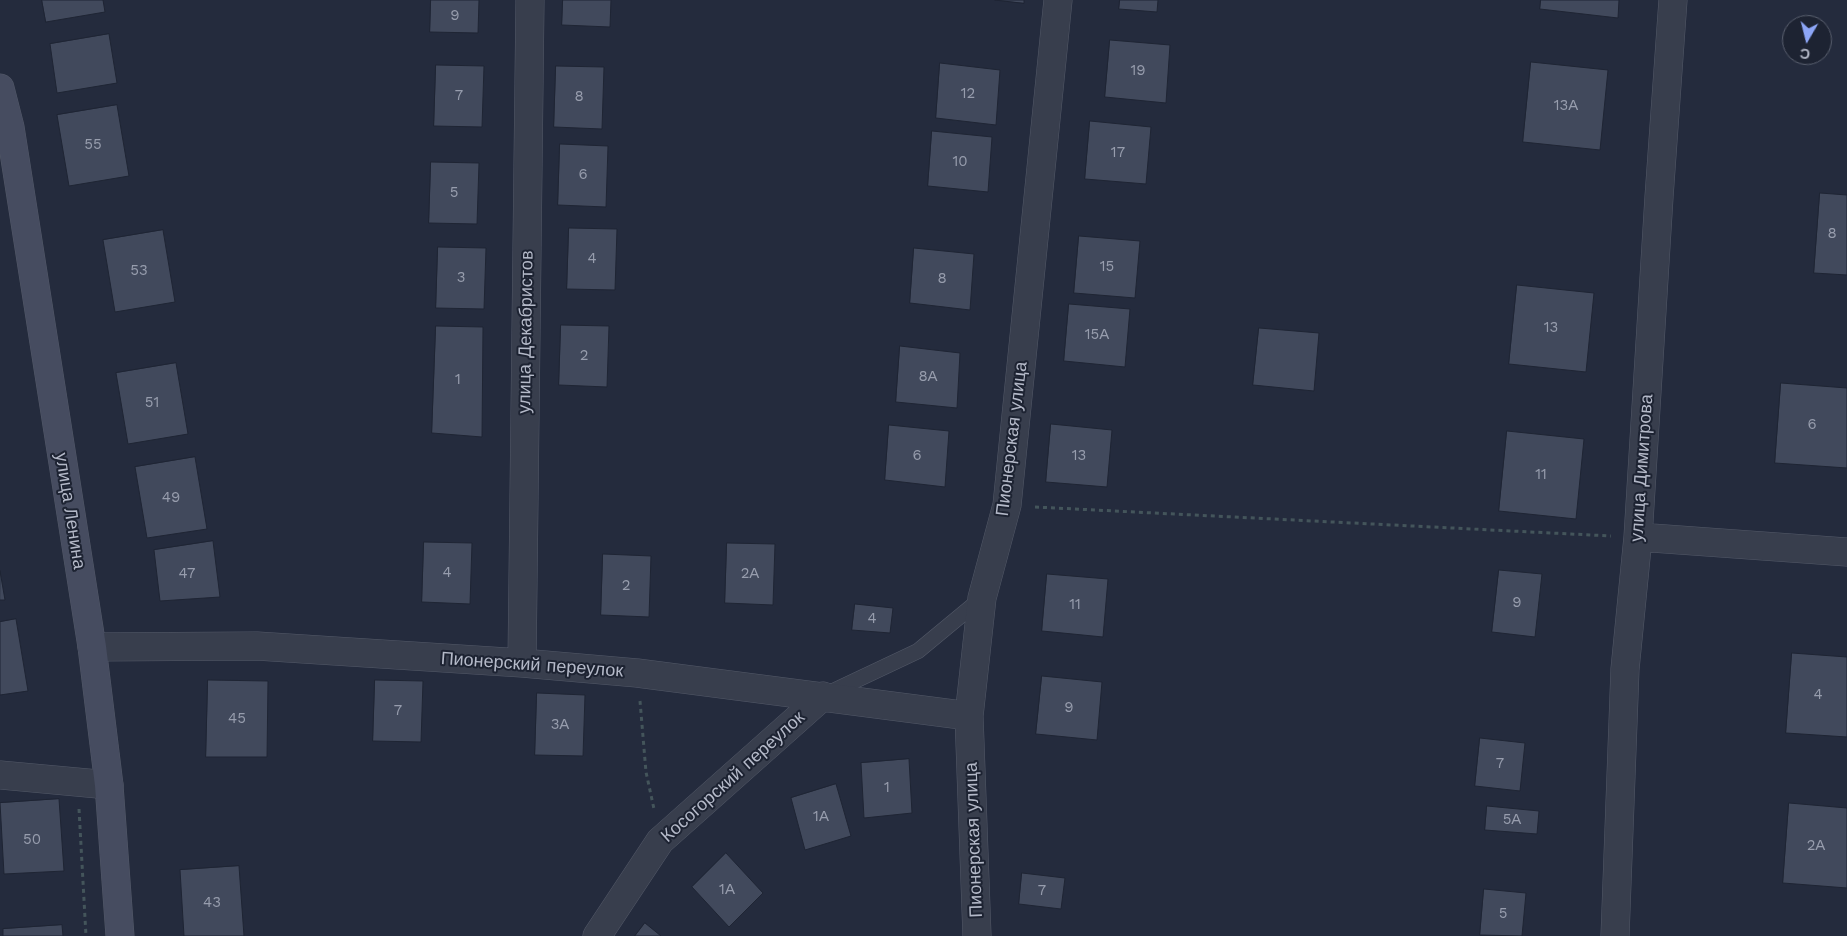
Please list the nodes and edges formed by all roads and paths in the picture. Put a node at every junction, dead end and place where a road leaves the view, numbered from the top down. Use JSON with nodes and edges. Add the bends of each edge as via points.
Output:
{"nodes":[{"id":1,"x":530,"y":0,"type":"edge"},
{"id":2,"x":1058,"y":0,"type":"edge"},
{"id":3,"x":1673,"y":0,"type":"edge"},
{"id":4,"x":0,"y":88,"type":"edge"},
{"id":5,"x":1007,"y":505,"type":"junction"},
{"id":6,"x":1638,"y":537,"type":"junction"},
{"id":7,"x":1847,"y":552,"type":"edge"},
{"id":8,"x":982,"y":598,"type":"junction"},
{"id":9,"x":92,"y":646,"type":"junction"},
{"id":10,"x":522,"y":663,"type":"junction"},
{"id":11,"x":637,"y":673,"type":"junction"},
{"id":12,"x":823,"y":696,"type":"junction"},
{"id":13,"x":969,"y":716,"type":"junction"},
{"id":14,"x":0,"y":775,"type":"edge"},
{"id":15,"x":109,"y":785,"type":"junction"},
{"id":16,"x":660,"y":841,"type":"junction"},
{"id":17,"x":120,"y":936,"type":"edge"},
{"id":18,"x":597,"y":936,"type":"edge"},
{"id":19,"x":977,"y":936,"type":"edge"},
{"id":20,"x":1615,"y":936,"type":"edge"}],
"edges":[{"from":1,"to":10,"type":"street","name":"улица Декабристов"},
{"from":2,"to":5,"type":"street","name":"Пионерская улица"},
{"from":3,"to":6,"type":"street","name":"улица Димитрова"},
{"from":4,"to":9,"type":"main road","name":"улица Ленина","via":[[11,136]]},
{"from":5,"to":6,"type":"path"},
{"from":5,"to":8,"type":"street","name":"Пионерская улица"},
{"from":6,"to":7,"type":"street"},
{"from":6,"to":20,"type":"street","name":"улица Димитрова","via":[[1625,669]]},
{"from":8,"to":12,"type":"lane","via":[[918,651]]},
{"from":8,"to":13,"type":"street","name":"Пионерская улица"},
{"from":9,"to":10,"type":"street","name":"Пионерский переулок","via":[[257,646]]},
{"from":9,"to":15,"type":"main road","name":"улица Ленина"},
{"from":10,"to":11,"type":"street","name":"Пионерский переулок"},
{"from":11,"to":12,"type":"street","name":"Пионерский переулок"},
{"from":11,"to":16,"type":"path","via":[[646,772]]},
{"from":12,"to":13,"type":"street","name":"Пионерский переулок"},
{"from":12,"to":16,"type":"street","name":"Косогорский переулок"},
{"from":13,"to":19,"type":"street","name":"Пионерская улица"},
{"from":14,"to":15,"type":"street"},
{"from":15,"to":17,"type":"main road","name":"улица Ленина"},
{"from":16,"to":18,"type":"street","name":"Косогорский переулок"}]}
